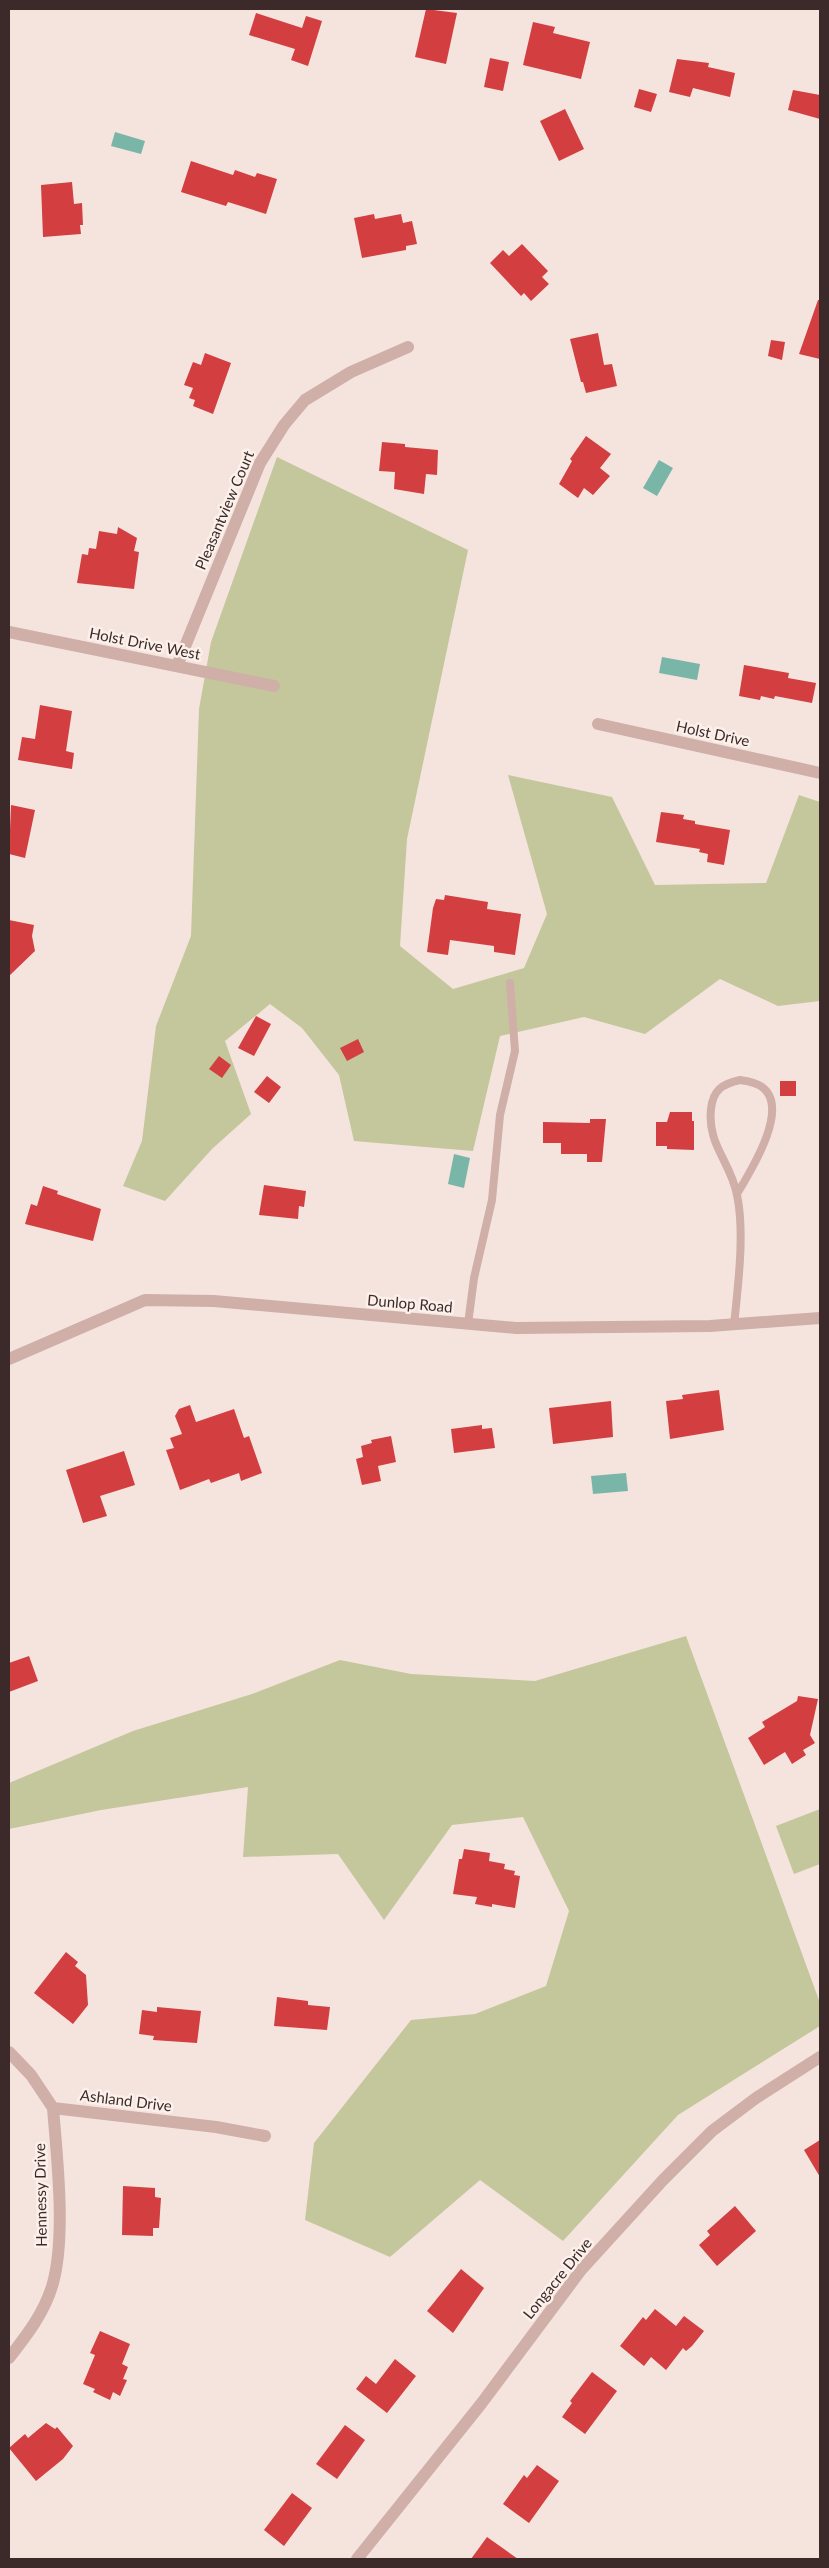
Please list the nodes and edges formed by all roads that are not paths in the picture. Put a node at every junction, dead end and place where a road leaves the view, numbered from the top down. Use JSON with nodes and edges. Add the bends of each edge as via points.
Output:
{"nodes":[{"id":1,"x":408,"y":347,"type":"dead end"},
{"id":2,"x":9,"y":632,"type":"edge"},
{"id":3,"x":178,"y":666,"type":"junction"},
{"id":4,"x":274,"y":686,"type":"dead end"},
{"id":5,"x":598,"y":724,"type":"dead end"},
{"id":6,"x":820,"y":773,"type":"edge"},
{"id":7,"x":510,"y":983,"type":"dead end"},
{"id":8,"x":737,"y":1194,"type":"junction"},
{"id":9,"x":820,"y":1318,"type":"edge"},
{"id":10,"x":468,"y":1324,"type":"junction"},
{"id":11,"x":734,"y":1325,"type":"junction"},
{"id":12,"x":9,"y":1357,"type":"edge"},
{"id":13,"x":9,"y":2052,"type":"edge"},
{"id":14,"x":820,"y":2057,"type":"edge"},
{"id":15,"x":53,"y":2108,"type":"junction"},
{"id":16,"x":265,"y":2136,"type":"dead end"},
{"id":17,"x":9,"y":2358,"type":"edge"},
{"id":18,"x":357,"y":2559,"type":"edge"}],
"edges":[{"from":1,"to":3,"type":"street","name":"Pleasantview Court","via":[[351,372],[306,400],[284,425],[260,463]]},
{"from":2,"to":3,"type":"street","name":"Holst Drive West"},
{"from":3,"to":4,"type":"street","name":"Holst Drive West"},
{"from":5,"to":6,"type":"street","name":"Holst Drive"},
{"from":7,"to":10,"type":"lane","via":[[515,1051],[500,1115],[492,1200],[474,1278]]},
{"from":8,"to":8,"type":"lane","via":[[712,1140],[709,1124],[712,1097],[718,1088],[740,1080],[763,1087],[771,1099],[773,1112],[758,1158]]},
{"from":8,"to":11,"type":"lane","via":[[739,1271]]},
{"from":9,"to":11,"type":"street","name":"Dunlop Road"},
{"from":10,"to":11,"type":"street","name":"Dunlop Road","via":[[516,1328]]},
{"from":10,"to":12,"type":"street","name":"Dunlop Road","via":[[214,1300],[145,1300]]},
{"from":13,"to":15,"type":"street","via":[[31,2075]]},
{"from":14,"to":18,"type":"street","name":"Longacre Drive","via":[[712,2131],[657,2187],[581,2270]]},
{"from":15,"to":16,"type":"street","name":"Ashland Drive","via":[[216,2127]]},
{"from":15,"to":17,"type":"street","name":"Hennessy Drive","via":[[59,2201],[53,2283],[34,2326]]}]}
